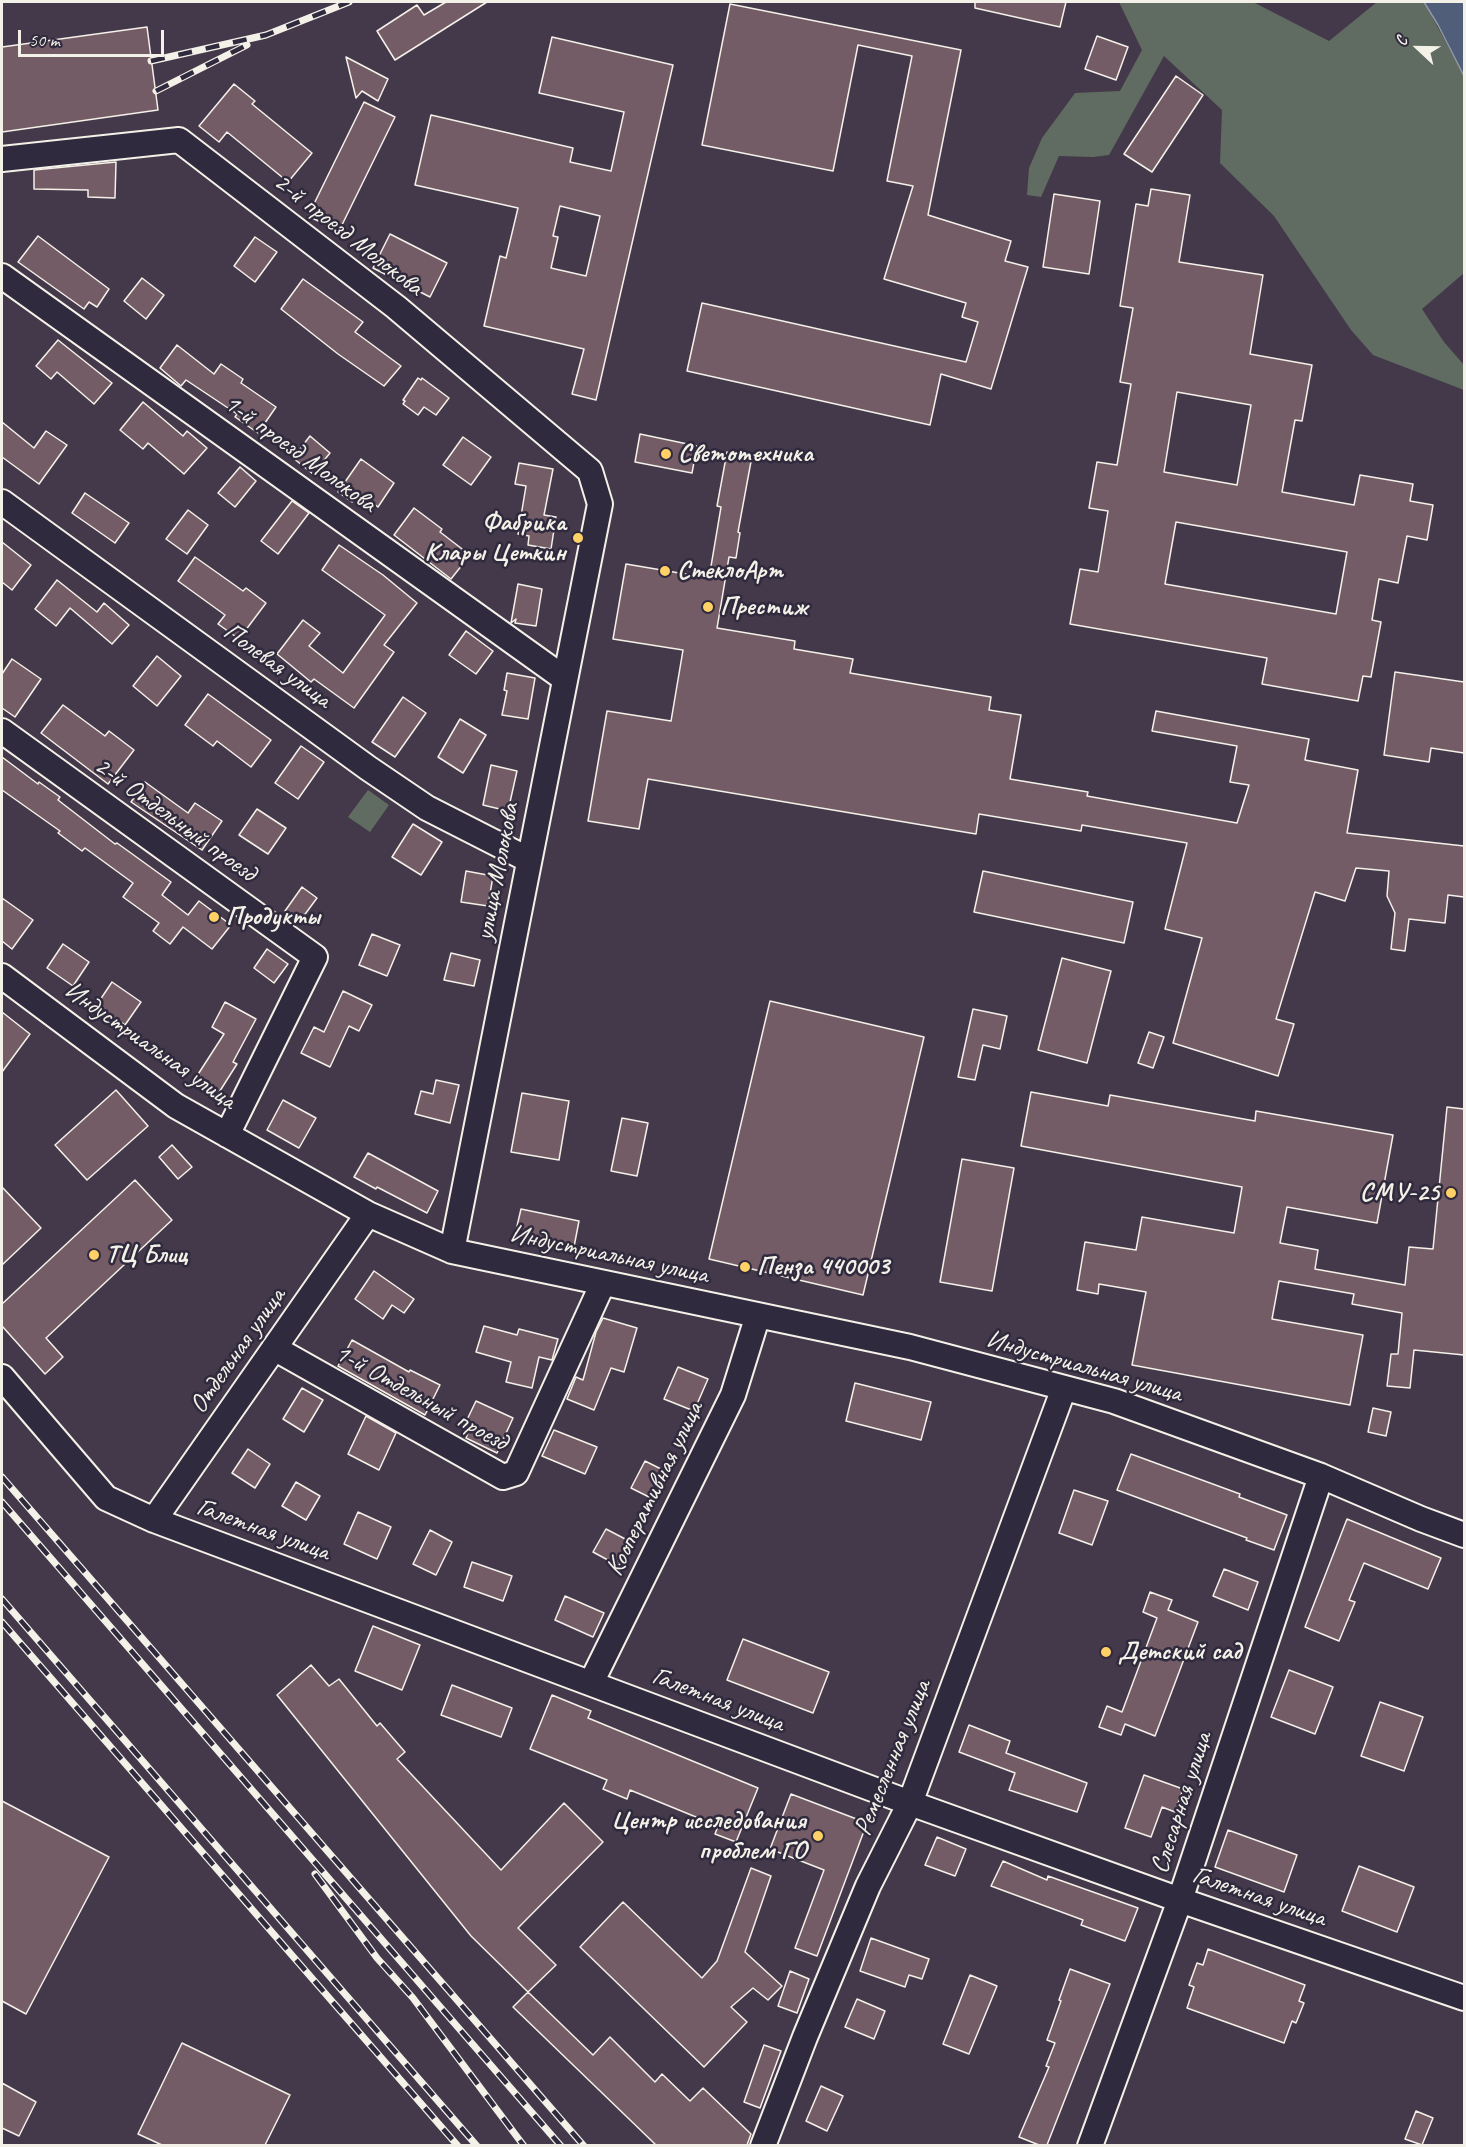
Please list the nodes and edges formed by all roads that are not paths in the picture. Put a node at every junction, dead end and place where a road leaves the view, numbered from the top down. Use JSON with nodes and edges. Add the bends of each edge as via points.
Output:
{"nodes":[{"id":1,"x":2,"y":159,"type":"edge"},
{"id":2,"x":2,"y":276,"type":"edge"},
{"id":3,"x":2,"y":502,"type":"edge"},
{"id":4,"x":600,"y":504,"type":"joint"},
{"id":5,"x":565,"y":679,"type":"junction"},
{"id":6,"x":2,"y":731,"type":"edge"},
{"id":7,"x":530,"y":860,"type":"junction"},
{"id":8,"x":2,"y":976,"type":"edge"},
{"id":9,"x":227,"y":1135,"type":"junction"},
{"id":10,"x":368,"y":1214,"type":"junction"},
{"id":11,"x":452,"y":1251,"type":"junction"},
{"id":12,"x":603,"y":1282,"type":"junction"},
{"id":13,"x":758,"y":1315,"type":"junction"},
{"id":14,"x":274,"y":1348,"type":"junction"},
{"id":15,"x":2,"y":1377,"type":"edge"},
{"id":16,"x":1064,"y":1388,"type":"junction"},
{"id":17,"x":1321,"y":1476,"type":"junction"},
{"id":18,"x":154,"y":1520,"type":"junction"},
{"id":19,"x":1464,"y":1535,"type":"edge"},
{"id":20,"x":591,"y":1683,"type":"junction"},
{"id":21,"x":910,"y":1803,"type":"junction"},
{"id":22,"x":1180,"y":1900,"type":"junction"},
{"id":23,"x":1464,"y":1998,"type":"edge"},
{"id":24,"x":763,"y":2145,"type":"edge"},
{"id":25,"x":1090,"y":2145,"type":"edge"}],
"edges":[{"from":1,"to":4,"type":"street","name":"2-й проезд Молокова","via":[[178,141],[396,306],[590,471]]},
{"from":2,"to":5,"type":"street","name":"1-й проезд Молокова"},
{"from":3,"to":7,"type":"street","name":"Полевая улица","via":[[368,768],[428,808]]},
{"from":4,"to":5,"type":"street","name":"улица Молокова"},
{"from":5,"to":7,"type":"street","name":"улица Молокова"},
{"from":6,"to":9,"type":"street","name":"2-й Отдельный проезд","via":[[315,957]]},
{"from":7,"to":11,"type":"street","name":"улица Молокова"},
{"from":8,"to":9,"type":"street","name":"Индустриальная улица","via":[[176,1106]]},
{"from":9,"to":10,"type":"street","name":"Индустриальная улица"},
{"from":10,"to":11,"type":"street","name":"Индустриальная улица"},
{"from":10,"to":14,"type":"street","name":"Отдельная улица"},
{"from":11,"to":12,"type":"street","name":"Индустриальная улица"},
{"from":12,"to":13,"type":"street","name":"Индустриальная улица"},
{"from":12,"to":14,"type":"street","name":"1-й Отдельный проезд","via":[[516,1473],[502,1477]]},
{"from":13,"to":16,"type":"street","name":"Индустриальная улица","via":[[910,1347]]},
{"from":13,"to":20,"type":"street","name":"Кооперативная улица","via":[[734,1395]]},
{"from":14,"to":18,"type":"street","name":"Отдельная улица"},
{"from":15,"to":18,"type":"street","name":"Галетная улица","via":[[106,1498]]},
{"from":16,"to":17,"type":"street","name":"Индустриальная улица","via":[[1114,1401]]},
{"from":16,"to":21,"type":"street","name":"Ремесленная улица"},
{"from":17,"to":19,"type":"street","name":"Индустриальная улица"},
{"from":17,"to":22,"type":"street","name":"Слесарная улица"},
{"from":18,"to":20,"type":"street","name":"Галетная улица"},
{"from":20,"to":21,"type":"street","name":"Галетная улица"},
{"from":21,"to":22,"type":"street","name":"Галетная улица"},
{"from":21,"to":24,"type":"street","name":"Ремесленная улица","via":[[868,1886]]},
{"from":22,"to":23,"type":"street","name":"Галетная улица"},
{"from":22,"to":25,"type":"street","name":"Слесарная улица"}]}
